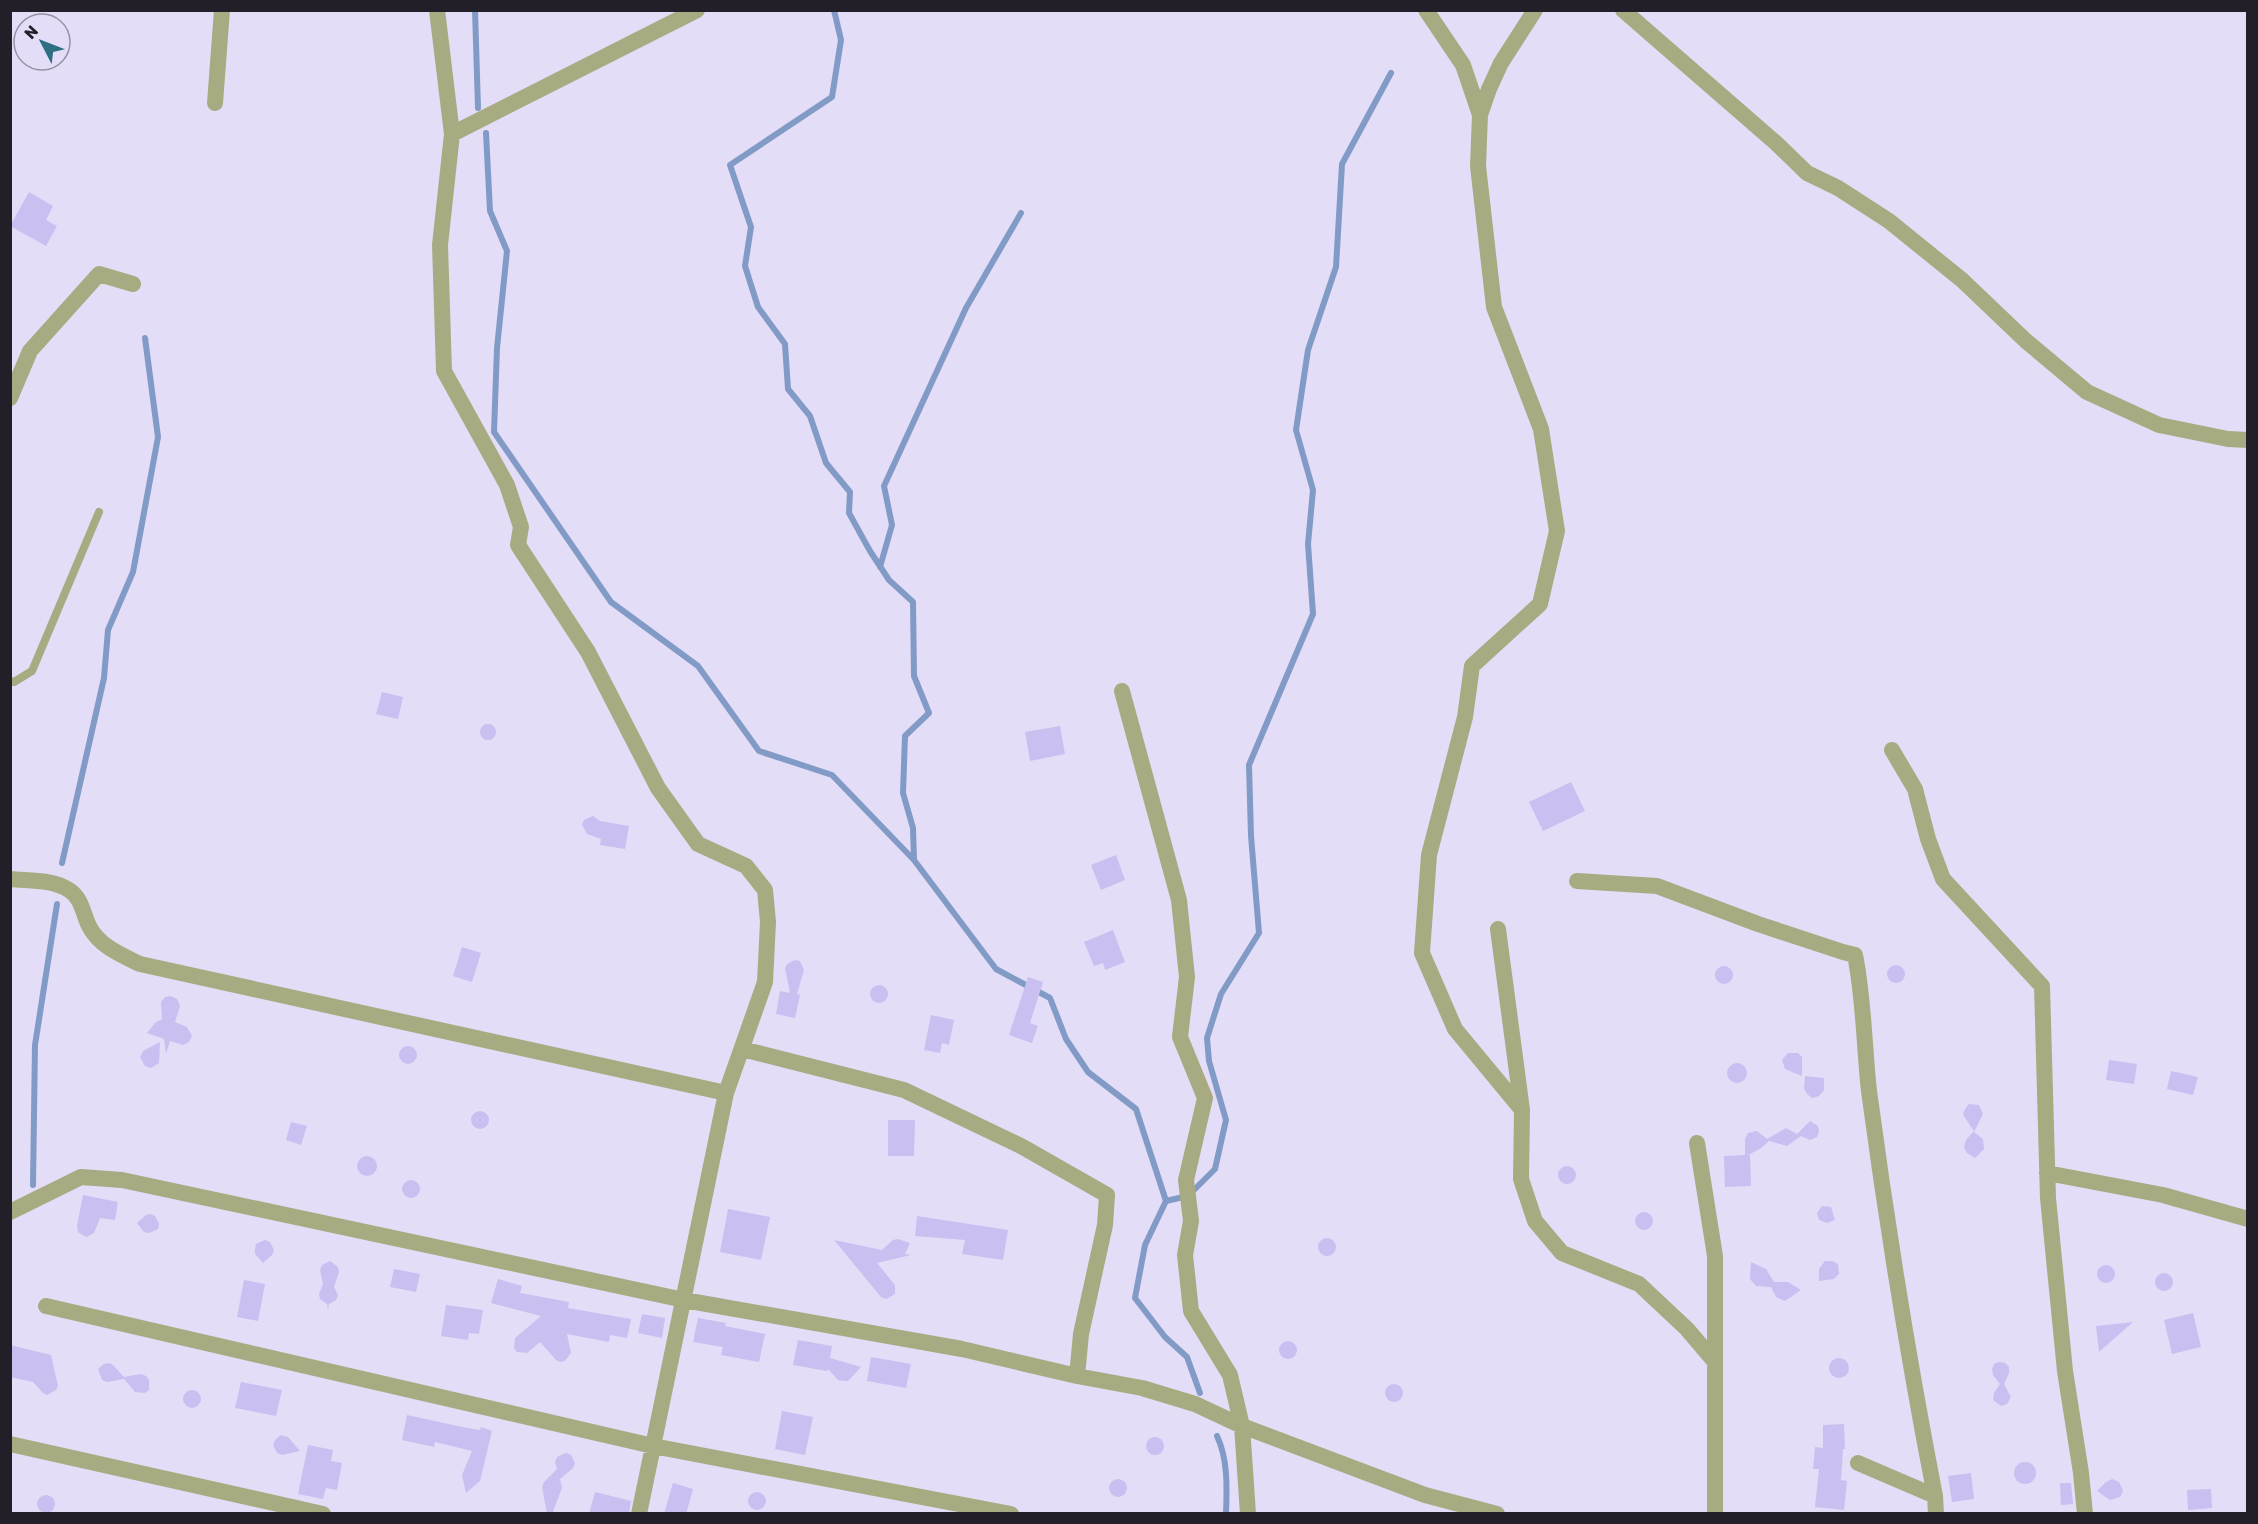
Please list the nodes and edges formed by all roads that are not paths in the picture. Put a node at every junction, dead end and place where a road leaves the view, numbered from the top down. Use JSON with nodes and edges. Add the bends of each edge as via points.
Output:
{"nodes":[{"id":1,"x":222,"y":10,"type":"edge"},
{"id":2,"x":437,"y":10,"type":"edge"},
{"id":3,"x":697,"y":10,"type":"edge"},
{"id":4,"x":1426,"y":10,"type":"edge"},
{"id":5,"x":1535,"y":10,"type":"edge"},
{"id":6,"x":1623,"y":10,"type":"edge"},
{"id":7,"x":215,"y":103,"type":"dead end"},
{"id":8,"x":1480,"y":115,"type":"junction"},
{"id":9,"x":452,"y":134,"type":"junction"},
{"id":10,"x":133,"y":284,"type":"dead end"},
{"id":11,"x":10,"y":398,"type":"edge"},
{"id":12,"x":2247,"y":440,"type":"edge"},
{"id":13,"x":99,"y":512,"type":"dead end"},
{"id":14,"x":10,"y":681,"type":"edge"},
{"id":15,"x":1122,"y":691,"type":"dead end"},
{"id":16,"x":1892,"y":750,"type":"dead end"},
{"id":17,"x":10,"y":879,"type":"edge"},
{"id":18,"x":1577,"y":881,"type":"dead end"},
{"id":19,"x":1498,"y":929,"type":"dead end"},
{"id":20,"x":742,"y":1049,"type":"junction"},
{"id":21,"x":726,"y":1093,"type":"junction"},
{"id":22,"x":1522,"y":1110,"type":"junction"},
{"id":23,"x":1697,"y":1143,"type":"dead end"},
{"id":24,"x":2047,"y":1173,"type":"junction"},
{"id":25,"x":10,"y":1212,"type":"edge"},
{"id":26,"x":2247,"y":1219,"type":"edge"},
{"id":27,"x":684,"y":1300,"type":"junction"},
{"id":28,"x":46,"y":1306,"type":"dead end"},
{"id":29,"x":1714,"y":1362,"type":"junction"},
{"id":30,"x":1077,"y":1376,"type":"junction"},
{"id":31,"x":1242,"y":1426,"type":"junction"},
{"id":32,"x":10,"y":1444,"type":"edge"},
{"id":33,"x":653,"y":1446,"type":"junction"},
{"id":34,"x":1858,"y":1463,"type":"dead end"},
{"id":35,"x":1425,"y":1495,"type":"junction"},
{"id":36,"x":1935,"y":1496,"type":"junction"},
{"id":37,"x":323,"y":1514,"type":"edge"},
{"id":38,"x":639,"y":1514,"type":"edge"},
{"id":39,"x":1011,"y":1514,"type":"edge"},
{"id":40,"x":1248,"y":1514,"type":"edge"},
{"id":41,"x":1439,"y":1514,"type":"edge"},
{"id":42,"x":1497,"y":1514,"type":"edge"},
{"id":43,"x":1715,"y":1514,"type":"edge"},
{"id":44,"x":1936,"y":1514,"type":"edge"},
{"id":45,"x":2085,"y":1514,"type":"edge"}],
"edges":[{"from":1,"to":7,"type":"street"},
{"from":2,"to":9,"type":"street"},
{"from":3,"to":9,"type":"street"},
{"from":4,"to":8,"type":"street","via":[[1463,65]]},
{"from":5,"to":8,"type":"street","via":[[1501,63]]},
{"from":6,"to":12,"type":"street","via":[[1807,173],[1889,221],[1962,280],[2087,393],[2159,425],[2228,440]]},
{"from":8,"to":22,"type":"street","via":[[1478,166],[1494,307],[1541,429],[1557,531],[1540,604],[1472,666],[1465,717],[1429,855],[1422,953],[1455,1029]]},
{"from":9,"to":20,"type":"street","via":[[440,245],[444,371],[507,485],[520,527],[518,545],[588,652],[658,788],[698,844],[746,866],[765,890],[765,982]]},
{"from":10,"to":11,"type":"street","via":[[99,274],[30,351]]},
{"from":13,"to":14,"type":"lane","via":[[32,671]]},
{"from":15,"to":31,"type":"street","via":[[1179,900],[1187,977],[1180,1037],[1205,1098],[1186,1180],[1191,1221],[1185,1254],[1191,1311],[1230,1375]]},
{"from":16,"to":24,"type":"street","via":[[1915,789],[1942,879],[2042,986]]},
{"from":17,"to":21,"type":"street","via":[[55,883],[72,891],[90,928],[111,951],[140,964]]},
{"from":18,"to":36,"type":"street","via":[[1658,886],[1855,955],[1885,1200],[1911,1372]]},
{"from":19,"to":22,"type":"street"},
{"from":20,"to":21,"type":"street"},
{"from":20,"to":30,"type":"street","via":[[904,1090],[1021,1146],[1107,1195]]},
{"from":21,"to":27,"type":"street"},
{"from":22,"to":29,"type":"street","via":[[1521,1179],[1535,1221],[1562,1253],[1639,1284],[1687,1329]]},
{"from":23,"to":29,"type":"street","via":[[1715,1256]]},
{"from":24,"to":26,"type":"street","via":[[2163,1195]]},
{"from":24,"to":45,"type":"street","via":[[2065,1371]]},
{"from":25,"to":27,"type":"street","via":[[81,1177],[123,1180]]},
{"from":27,"to":30,"type":"street","via":[[962,1349]]},
{"from":27,"to":33,"type":"street"},
{"from":28,"to":33,"type":"street"},
{"from":29,"to":43,"type":"street"},
{"from":30,"to":31,"type":"street","via":[[1142,1388],[1195,1404]]},
{"from":31,"to":35,"type":"street"},
{"from":31,"to":40,"type":"street"},
{"from":32,"to":37,"type":"street"},
{"from":33,"to":38,"type":"street"},
{"from":33,"to":39,"type":"street"},
{"from":34,"to":36,"type":"street"},
{"from":35,"to":41,"type":"street"},
{"from":35,"to":42,"type":"street"},
{"from":36,"to":44,"type":"street"}]}
